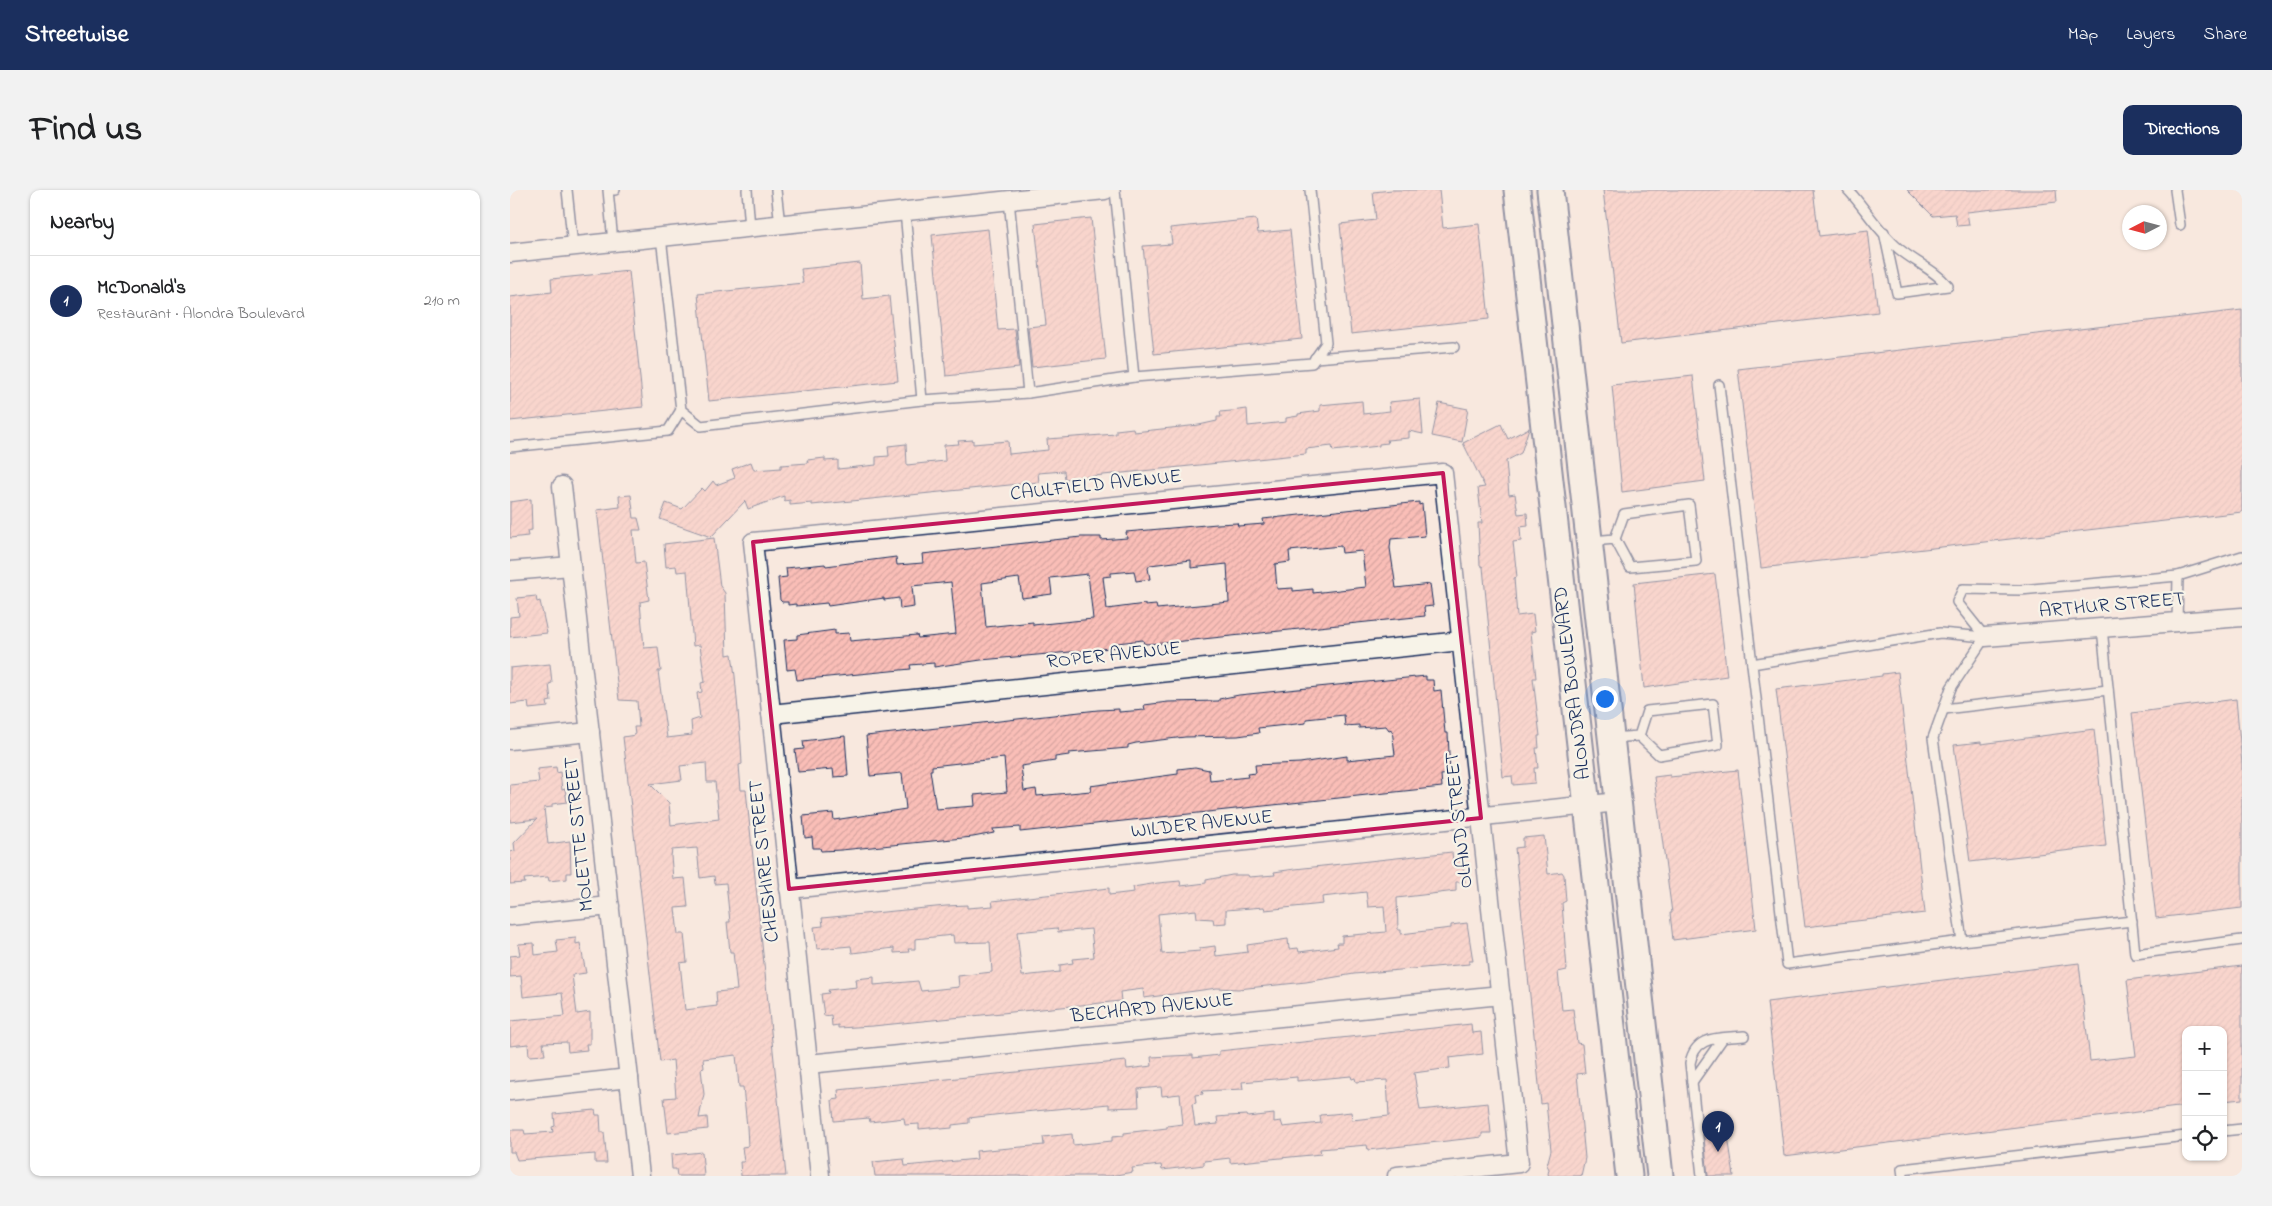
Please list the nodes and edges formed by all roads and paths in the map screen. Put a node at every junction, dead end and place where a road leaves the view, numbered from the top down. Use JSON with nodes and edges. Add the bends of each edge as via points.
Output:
{"nodes":[{"id":1,"x":567,"y":190,"type":"edge"},
{"id":2,"x":608,"y":190,"type":"edge"},
{"id":3,"x":615,"y":190,"type":"edge"},
{"id":4,"x":747,"y":190,"type":"edge"},
{"id":5,"x":776,"y":190,"type":"edge"},
{"id":6,"x":1105,"y":190,"type":"edge"},
{"id":7,"x":1115,"y":190,"type":"edge"},
{"id":8,"x":1310,"y":190,"type":"edge"},
{"id":9,"x":1517,"y":190,"type":"edge"},
{"id":10,"x":1550,"y":190,"type":"edge"},
{"id":11,"x":1848,"y":190,"type":"edge"},
{"id":12,"x":2175,"y":190,"type":"edge"},
{"id":13,"x":990,"y":196,"type":"edge"},
{"id":14,"x":1009,"y":200,"type":"junction"},
{"id":15,"x":905,"y":211,"type":"junction"},
{"id":16,"x":780,"y":224,"type":"junction"},
{"id":17,"x":2180,"y":225,"type":"dead end"},
{"id":18,"x":750,"y":228,"type":"junction"},
{"id":19,"x":1884,"y":232,"type":"junction"},
{"id":20,"x":661,"y":237,"type":"junction"},
{"id":21,"x":613,"y":242,"type":"junction"},
{"id":22,"x":573,"y":247,"type":"junction"},
{"id":23,"x":510,"y":253,"type":"edge"},
{"id":24,"x":1454,"y":347,"type":"dead end"},
{"id":25,"x":1316,"y":358,"type":"junction"},
{"id":26,"x":1134,"y":377,"type":"junction"},
{"id":27,"x":1719,"y":385,"type":"dead end"},
{"id":28,"x":1028,"y":393,"type":"junction"},
{"id":29,"x":922,"y":400,"type":"junction"},
{"id":30,"x":681,"y":410,"type":"junction"},
{"id":31,"x":510,"y":447,"type":"edge"},
{"id":32,"x":1443,"y":472,"type":"joint"},
{"id":33,"x":562,"y":486,"type":"dead end"},
{"id":34,"x":1615,"y":539,"type":"junction"},
{"id":35,"x":753,"y":542,"type":"joint"},
{"id":36,"x":1589,"y":542,"type":"junction"},
{"id":37,"x":2242,"y":556,"type":"edge"},
{"id":38,"x":571,"y":566,"type":"junction"},
{"id":39,"x":510,"y":572,"type":"edge"},
{"id":40,"x":2178,"y":576,"type":"junction"},
{"id":41,"x":2242,"y":616,"type":"edge"},
{"id":42,"x":2177,"y":622,"type":"junction"},
{"id":43,"x":2102,"y":628,"type":"junction"},
{"id":44,"x":1985,"y":637,"type":"junction"},
{"id":45,"x":1461,"y":641,"type":"junction"},
{"id":46,"x":1752,"y":664,"type":"junction"},
{"id":47,"x":2108,"y":690,"type":"junction"},
{"id":48,"x":1944,"y":709,"type":"junction"},
{"id":49,"x":771,"y":714,"type":"junction"},
{"id":50,"x":590,"y":732,"type":"junction"},
{"id":51,"x":1639,"y":736,"type":"junction"},
{"id":52,"x":1611,"y":738,"type":"junction"},
{"id":53,"x":510,"y":740,"type":"edge"},
{"id":54,"x":1618,"y":802,"type":"junction"},
{"id":55,"x":1587,"y":806,"type":"junction"},
{"id":56,"x":1481,"y":818,"type":"junction"},
{"id":57,"x":789,"y":888,"type":"junction"},
{"id":58,"x":610,"y":906,"type":"junction"},
{"id":59,"x":510,"y":916,"type":"edge"},
{"id":60,"x":2132,"y":921,"type":"junction"},
{"id":61,"x":2242,"y":940,"type":"edge"},
{"id":62,"x":1962,"y":941,"type":"junction"},
{"id":63,"x":1501,"y":995,"type":"junction"},
{"id":64,"x":1744,"y":1036,"type":"dead end"},
{"id":65,"x":1723,"y":1038,"type":"junction"},
{"id":66,"x":808,"y":1064,"type":"junction"},
{"id":67,"x":629,"y":1078,"type":"junction"},
{"id":68,"x":1692,"y":1082,"type":"junction"},
{"id":69,"x":510,"y":1091,"type":"edge"},
{"id":70,"x":2242,"y":1129,"type":"edge"},
{"id":71,"x":2227,"y":1131,"type":"edge"},
{"id":72,"x":2182,"y":1136,"type":"edge"},
{"id":73,"x":640,"y":1176,"type":"edge"},
{"id":74,"x":820,"y":1176,"type":"edge"},
{"id":75,"x":1397,"y":1176,"type":"edge"},
{"id":76,"x":1629,"y":1176,"type":"edge"},
{"id":77,"x":1660,"y":1176,"type":"edge"},
{"id":78,"x":1702,"y":1176,"type":"edge"},
{"id":79,"x":1903,"y":1176,"type":"edge"}],
"edges":[{"from":1,"to":22,"type":"lane"},
{"from":2,"to":3,"type":"lane"},
{"from":2,"to":21,"type":"lane"},
{"from":4,"to":18,"type":"lane"},
{"from":5,"to":16,"type":"lane"},
{"from":6,"to":14,"type":"street"},
{"from":7,"to":26,"type":"lane"},
{"from":8,"to":25,"type":"lane","via":[[1326,342]]},
{"from":9,"to":55,"type":"main road","name":"ALONDRA BOULEVARD"},
{"from":10,"to":36,"type":"main road","name":"ALONDRA BOULEVARD"},
{"from":11,"to":19,"type":"lane"},
{"from":12,"to":17,"type":"lane"},
{"from":13,"to":14,"type":"street"},
{"from":13,"to":15,"type":"street"},
{"from":14,"to":28,"type":"lane"},
{"from":15,"to":16,"type":"street"},
{"from":15,"to":29,"type":"lane"},
{"from":16,"to":18,"type":"street"},
{"from":18,"to":20,"type":"street"},
{"from":19,"to":19,"type":"lane","via":[[1898,248],[1939,275],[1948,286],[1897,293]]},
{"from":20,"to":21,"type":"street"},
{"from":20,"to":30,"type":"lane"},
{"from":21,"to":22,"type":"street"},
{"from":22,"to":23,"type":"street"},
{"from":24,"to":25,"type":"lane"},
{"from":25,"to":26,"type":"lane","via":[[1312,363]]},
{"from":26,"to":28,"type":"lane"},
{"from":27,"to":46,"type":"lane"},
{"from":28,"to":29,"type":"lane"},
{"from":29,"to":30,"type":"lane","via":[[701,426]]},
{"from":30,"to":31,"type":"lane","via":[[668,431]]},
{"from":32,"to":35,"type":"street","name":"CAULFIELD AVENUE"},
{"from":32,"to":45,"type":"street","name":"OLAND STREET"},
{"from":33,"to":38,"type":"street","name":"MOLETTE STREET"},
{"from":34,"to":34,"type":"lane","via":[[1630,567],[1696,561],[1689,505],[1624,514]]},
{"from":34,"to":36,"type":"lane"},
{"from":35,"to":49,"type":"street","name":"CHESHIRE STREET"},
{"from":36,"to":52,"type":"main road","name":"ALONDRA BOULEVARD"},
{"from":37,"to":40,"type":"lane"},
{"from":38,"to":39,"type":"street"},
{"from":38,"to":50,"type":"street","name":"MOLETTE STREET"},
{"from":40,"to":42,"type":"lane"},
{"from":40,"to":44,"type":"lane","via":[[2020,590],[1963,589],[1957,602]]},
{"from":41,"to":42,"type":"street","name":"ARTHUR STREET"},
{"from":42,"to":43,"type":"street","name":"ARTHUR STREET"},
{"from":43,"to":44,"type":"street","name":"ARTHUR STREET"},
{"from":43,"to":47,"type":"lane"},
{"from":44,"to":46,"type":"lane","via":[[1940,634]]},
{"from":44,"to":48,"type":"lane","via":[[1951,688]]},
{"from":45,"to":49,"type":"street","name":"ROPER AVENUE"},
{"from":45,"to":56,"type":"street","name":"OLAND STREET"},
{"from":46,"to":62,"type":"lane","via":[[1787,964]]},
{"from":47,"to":48,"type":"lane"},
{"from":47,"to":60,"type":"lane"},
{"from":48,"to":62,"type":"lane","via":[[1934,738]]},
{"from":49,"to":57,"type":"street","name":"CHESHIRE STREET"},
{"from":50,"to":53,"type":"street"},
{"from":50,"to":58,"type":"street","name":"MOLETTE STREET"},
{"from":51,"to":51,"type":"lane","via":[[1659,756],[1718,745],[1713,704],[1647,711]]},
{"from":51,"to":52,"type":"lane"},
{"from":52,"to":54,"type":"main road","name":"ALONDRA BOULEVARD"},
{"from":54,"to":55,"type":"street","name":"WILDER AVENUE"},
{"from":54,"to":77,"type":"main road","name":"ALONDRA BOULEVARD"},
{"from":55,"to":56,"type":"street","name":"WILDER AVENUE"},
{"from":55,"to":76,"type":"main road","name":"ALONDRA BOULEVARD"},
{"from":56,"to":57,"type":"street","name":"WILDER AVENUE"},
{"from":56,"to":63,"type":"street","name":"OLAND STREET"},
{"from":57,"to":66,"type":"street","name":"CHESHIRE STREET"},
{"from":58,"to":59,"type":"street"},
{"from":58,"to":67,"type":"street","name":"MOLETTE STREET"},
{"from":60,"to":61,"type":"lane","via":[[2135,954]]},
{"from":60,"to":62,"type":"lane"},
{"from":63,"to":66,"type":"street","name":"BECHARD AVENUE"},
{"from":63,"to":75,"type":"street","name":"OLAND STREET","via":[[1520,1163]]},
{"from":64,"to":65,"type":"lane"},
{"from":65,"to":68,"type":"lane"},
{"from":65,"to":68,"type":"lane","via":[[1698,1043],[1690,1063]]},
{"from":66,"to":74,"type":"street","name":"CHESHIRE STREET"},
{"from":67,"to":69,"type":"street"},
{"from":67,"to":73,"type":"street","name":"MOLETTE STREET"},
{"from":68,"to":78,"type":"lane"},
{"from":70,"to":71,"type":"lane"},
{"from":72,"to":79,"type":"lane","via":[[1902,1169]]}]}
